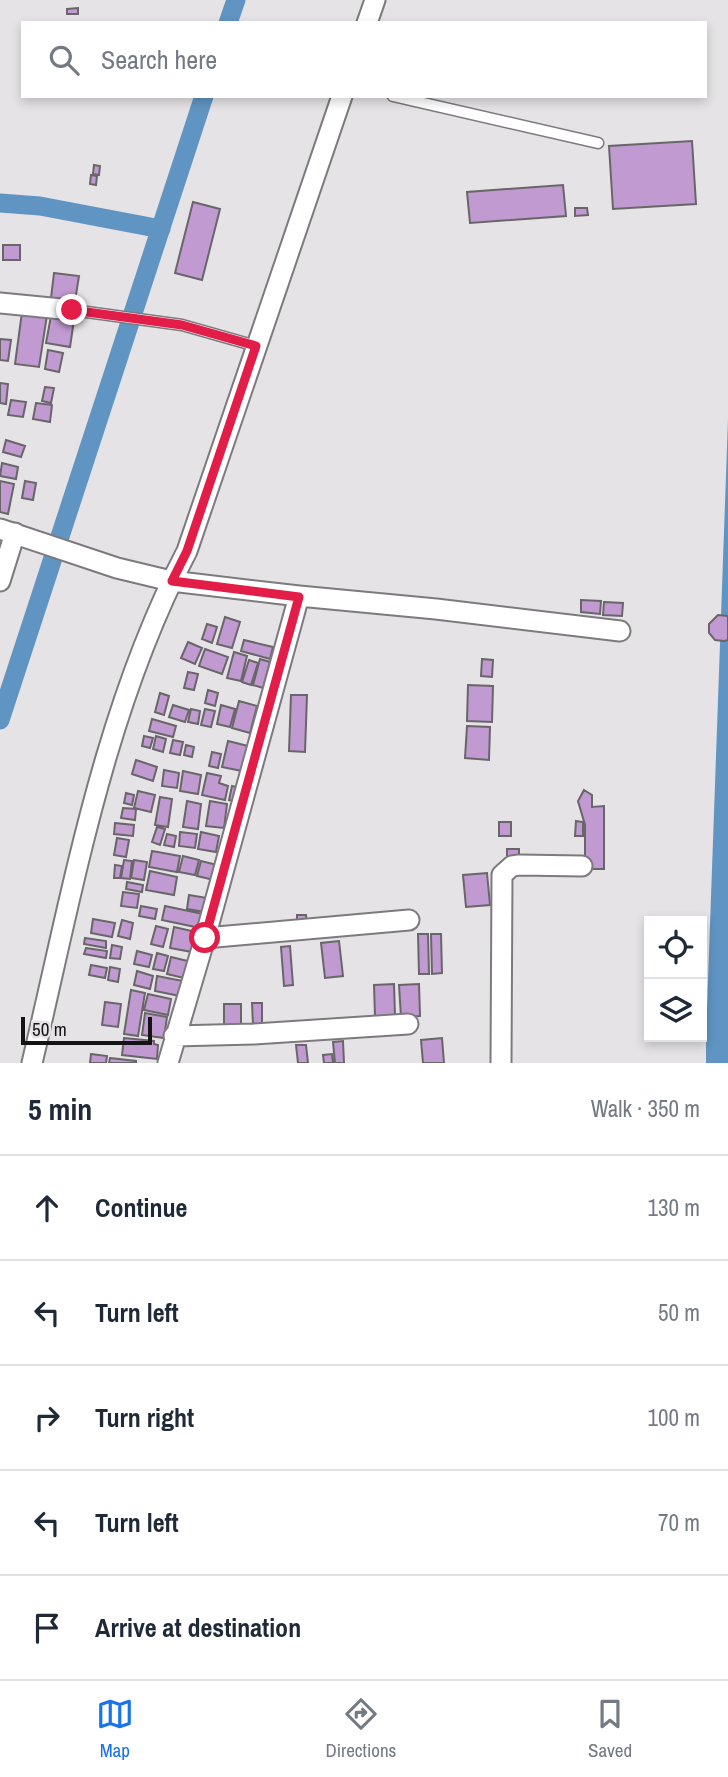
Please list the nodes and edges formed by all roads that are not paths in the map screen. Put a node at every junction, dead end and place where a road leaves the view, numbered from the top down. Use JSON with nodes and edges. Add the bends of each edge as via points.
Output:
{"nodes":[{"id":1,"x":375,"y":0,"type":"edge"},
{"id":2,"x":368,"y":21,"type":"edge"},
{"id":3,"x":341,"y":98,"type":"edge"},
{"id":4,"x":402,"y":98,"type":"edge"},
{"id":5,"x":598,"y":143,"type":"dead end"},
{"id":6,"x":0,"y":303,"type":"edge"},
{"id":7,"x":72,"y":310,"type":"joint"},
{"id":8,"x":256,"y":346,"type":"junction"},
{"id":9,"x":7,"y":531,"type":"edge"},
{"id":10,"x":0,"y":581,"type":"edge"},
{"id":11,"x":172,"y":581,"type":"junction"},
{"id":12,"x":299,"y":597,"type":"junction"},
{"id":13,"x":620,"y":631,"type":"dead end"},
{"id":14,"x":582,"y":866,"type":"dead end"},
{"id":15,"x":409,"y":920,"type":"dead end"},
{"id":16,"x":205,"y":938,"type":"junction"},
{"id":17,"x":408,"y":1024,"type":"dead end"},
{"id":18,"x":174,"y":1036,"type":"junction"},
{"id":19,"x":32,"y":1063,"type":"edge"},
{"id":20,"x":168,"y":1063,"type":"edge"},
{"id":21,"x":501,"y":1063,"type":"edge"}],
"edges":[{"from":1,"to":2,"type":"street"},
{"from":3,"to":8,"type":"street"},
{"from":4,"to":5,"type":"lane"},
{"from":6,"to":7,"type":"street"},
{"from":7,"to":8,"type":"lane","via":[[182,325]]},
{"from":8,"to":11,"type":"street","via":[[187,551]]},
{"from":9,"to":10,"type":"street"},
{"from":9,"to":11,"type":"street","via":[[117,568]]},
{"from":11,"to":12,"type":"street"},
{"from":11,"to":19,"type":"street","via":[[120,711]]},
{"from":12,"to":13,"type":"street"},
{"from":12,"to":16,"type":"street"},
{"from":14,"to":21,"type":"street","via":[[519,865],[502,876]]},
{"from":15,"to":16,"type":"street"},
{"from":16,"to":18,"type":"street"},
{"from":17,"to":18,"type":"street"},
{"from":18,"to":20,"type":"street"}]}
